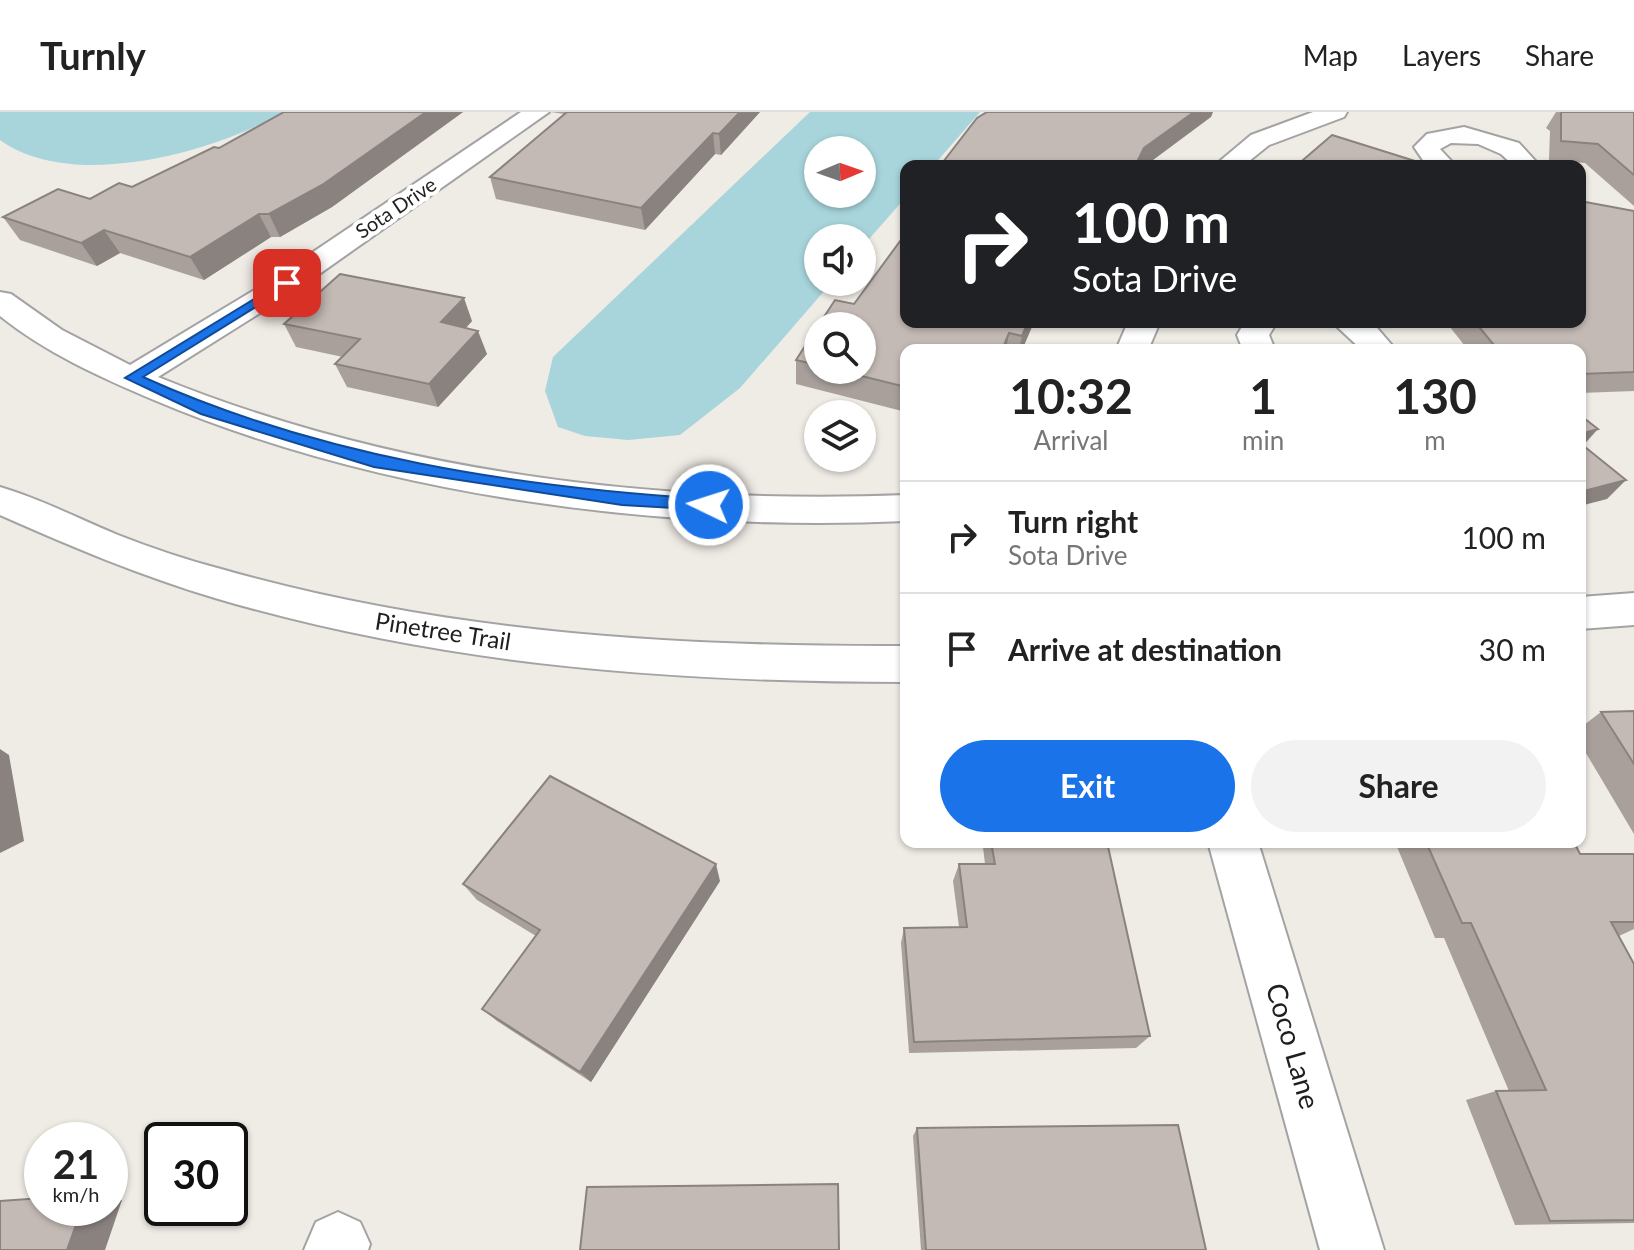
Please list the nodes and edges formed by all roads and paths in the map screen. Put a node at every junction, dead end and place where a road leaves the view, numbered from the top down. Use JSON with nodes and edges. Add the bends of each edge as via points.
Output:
{"nodes":[{"id":1,"x":537,"y":112,"type":"edge"},
{"id":2,"x":1335,"y":112,"type":"edge"},
{"id":3,"x":1433,"y":120,"type":"dead end"},
{"id":4,"x":1454,"y":135,"type":"junction"},
{"id":5,"x":1235,"y":160,"type":"edge"},
{"id":6,"x":1436,"y":160,"type":"edge"},
{"id":7,"x":1524,"y":160,"type":"edge"},
{"id":8,"x":0,"y":301,"type":"edge"},
{"id":9,"x":1359,"y":328,"type":"edge"},
{"id":10,"x":1375,"y":344,"type":"edge"},
{"id":11,"x":132,"y":378,"type":"junction"},
{"id":12,"x":0,"y":500,"type":"edge"},
{"id":13,"x":900,"y":508,"type":"edge"},
{"id":14,"x":1634,"y":609,"type":"edge"},
{"id":15,"x":1586,"y":613,"type":"edge"},
{"id":16,"x":900,"y":664,"type":"edge"},
{"id":17,"x":1235,"y":848,"type":"edge"},
{"id":18,"x":1352,"y":1250,"type":"edge"}],
"edges":[{"from":1,"to":11,"type":"street","name":"Sota Drive","via":[[287,283]]},
{"from":2,"to":5,"type":"street","via":[[1260,140]]},
{"from":3,"to":4,"type":"street"},
{"from":4,"to":6,"type":"street","via":[[1431,141],[1427,147]]},
{"from":4,"to":7,"type":"street","via":[[1499,142]]},
{"from":8,"to":11,"type":"street","via":[[76,354]]},
{"from":9,"to":10,"type":"street"},
{"from":11,"to":13,"type":"street","via":[[206,411],[374,462],[622,499]]},
{"from":12,"to":16,"type":"street","name":"Pinetree Trail","via":[[157,566],[284,603],[426,632],[579,653],[740,664]]},
{"from":14,"to":15,"type":"street"},
{"from":17,"to":18,"type":"street","name":"Coco Lane"}]}
